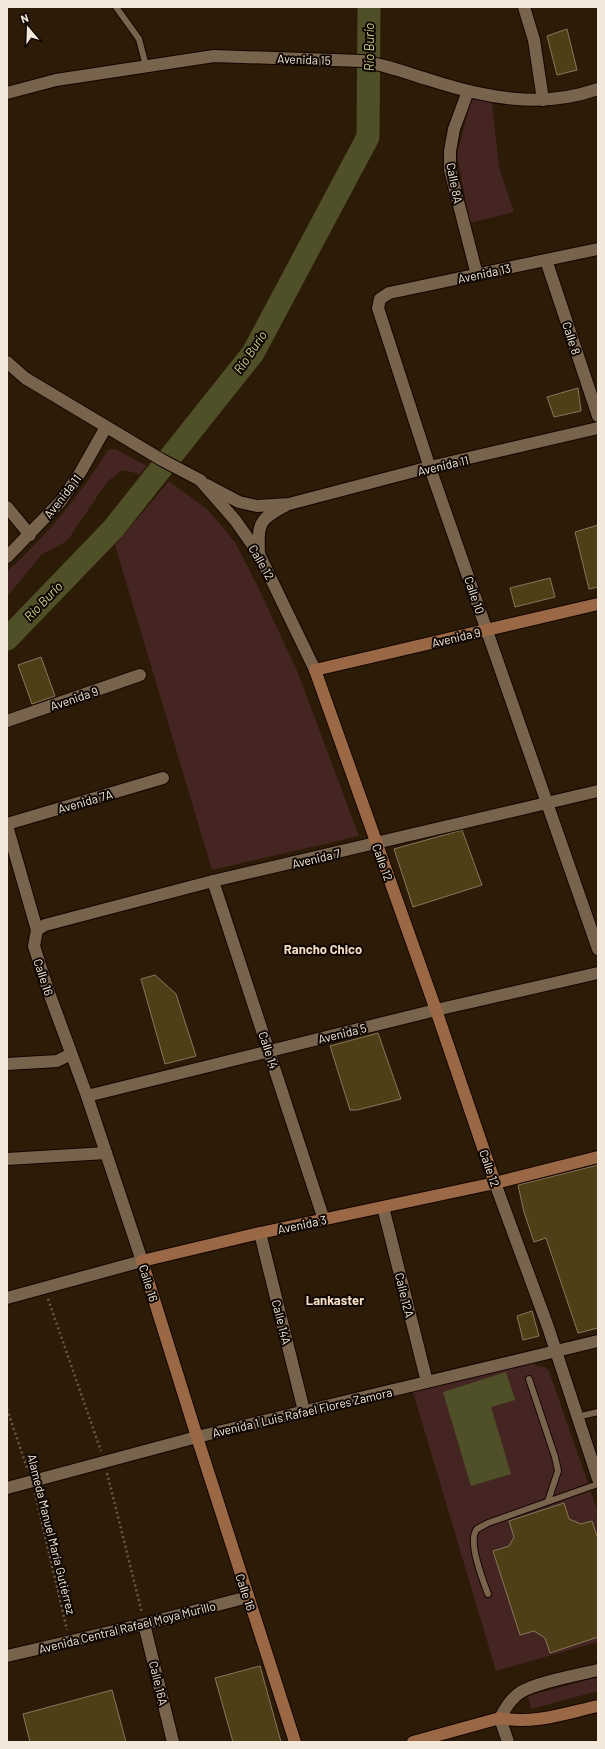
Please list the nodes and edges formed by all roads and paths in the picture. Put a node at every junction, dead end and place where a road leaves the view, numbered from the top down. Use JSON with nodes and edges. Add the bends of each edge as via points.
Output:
{"nodes":[{"id":1,"x":116,"y":7,"type":"edge"},
{"id":2,"x":524,"y":7,"type":"edge"},
{"id":3,"x":146,"y":66,"type":"junction"},
{"id":4,"x":598,"y":90,"type":"edge"},
{"id":5,"x":468,"y":92,"type":"junction"},
{"id":6,"x":7,"y":93,"type":"edge"},
{"id":7,"x":543,"y":100,"type":"junction"},
{"id":8,"x":598,"y":249,"type":"edge"},
{"id":9,"x":546,"y":260,"type":"junction"},
{"id":10,"x":477,"y":275,"type":"junction"},
{"id":11,"x":378,"y":308,"type":"joint"},
{"id":12,"x":7,"y":362,"type":"edge"},
{"id":13,"x":598,"y":416,"type":"edge"},
{"id":14,"x":106,"y":427,"type":"junction"},
{"id":15,"x":598,"y":428,"type":"edge"},
{"id":16,"x":430,"y":468,"type":"junction"},
{"id":17,"x":200,"y":480,"type":"junction"},
{"id":18,"x":289,"y":504,"type":"junction"},
{"id":19,"x":7,"y":507,"type":"edge"},
{"id":20,"x":30,"y":535,"type":"junction"},
{"id":21,"x":259,"y":554,"type":"junction"},
{"id":22,"x":7,"y":557,"type":"edge"},
{"id":23,"x":598,"y":604,"type":"edge"},
{"id":24,"x":487,"y":630,"type":"junction"},
{"id":25,"x":315,"y":670,"type":"junction"},
{"id":26,"x":140,"y":675,"type":"dead end"},
{"id":27,"x":7,"y":721,"type":"edge"},
{"id":28,"x":163,"y":778,"type":"dead end"},
{"id":29,"x":598,"y":791,"type":"edge"},
{"id":30,"x":547,"y":802,"type":"junction"},
{"id":31,"x":7,"y":825,"type":"edge"},
{"id":32,"x":376,"y":844,"type":"junction"},
{"id":33,"x":213,"y":881,"type":"junction"},
{"id":34,"x":37,"y":930,"type":"junction"},
{"id":35,"x":598,"y":949,"type":"edge"},
{"id":36,"x":598,"y":973,"type":"edge"},
{"id":37,"x":436,"y":1010,"type":"junction"},
{"id":38,"x":269,"y":1051,"type":"junction"},
{"id":39,"x":71,"y":1054,"type":"junction"},
{"id":40,"x":7,"y":1064,"type":"edge"},
{"id":41,"x":87,"y":1096,"type":"junction"},
{"id":42,"x":106,"y":1153,"type":"junction"},
{"id":43,"x":598,"y":1157,"type":"edge"},
{"id":44,"x":7,"y":1160,"type":"edge"},
{"id":45,"x":495,"y":1183,"type":"junction"},
{"id":46,"x":383,"y":1207,"type":"junction"},
{"id":47,"x":324,"y":1220,"type":"junction"},
{"id":48,"x":260,"y":1233,"type":"junction"},
{"id":49,"x":142,"y":1261,"type":"junction"},
{"id":50,"x":7,"y":1298,"type":"edge"},
{"id":51,"x":598,"y":1341,"type":"edge"},
{"id":52,"x":555,"y":1351,"type":"junction"},
{"id":53,"x":528,"y":1379,"type":"dead end"},
{"id":54,"x":427,"y":1382,"type":"junction"},
{"id":55,"x":7,"y":1409,"type":"edge"},
{"id":56,"x":304,"y":1411,"type":"junction"},
{"id":57,"x":598,"y":1412,"type":"edge"},
{"id":58,"x":578,"y":1418,"type":"junction"},
{"id":59,"x":196,"y":1437,"type":"junction"},
{"id":60,"x":598,"y":1479,"type":"edge"},
{"id":61,"x":32,"y":1481,"type":"junction"},
{"id":62,"x":598,"y":1484,"type":"edge"},
{"id":63,"x":7,"y":1488,"type":"edge"},
{"id":64,"x":548,"y":1501,"type":"junction"},
{"id":65,"x":488,"y":1594,"type":"dead end"},
{"id":66,"x":248,"y":1597,"type":"junction"},
{"id":67,"x":144,"y":1624,"type":"junction"},
{"id":68,"x":70,"y":1642,"type":"junction"},
{"id":69,"x":7,"y":1656,"type":"edge"},
{"id":70,"x":598,"y":1670,"type":"edge"},
{"id":71,"x":598,"y":1706,"type":"edge"},
{"id":72,"x":500,"y":1718,"type":"junction"},
{"id":73,"x":174,"y":1742,"type":"edge"},
{"id":74,"x":295,"y":1742,"type":"edge"},
{"id":75,"x":413,"y":1742,"type":"edge"},
{"id":76,"x":508,"y":1742,"type":"edge"}],
"edges":[{"from":1,"to":3,"type":"lane","via":[[139,39]]},
{"from":2,"to":7,"type":"street","via":[[534,40]]},
{"from":3,"to":5,"type":"street","name":"Avenida 15","via":[[214,56],[362,61],[382,64]]},
{"from":3,"to":6,"type":"street","name":"Avenida 15","via":[[56,80]]},
{"from":4,"to":7,"type":"street","name":"Avenida 15"},
{"from":5,"to":7,"type":"street","name":"Avenida 15","via":[[504,99]]},
{"from":5,"to":10,"type":"street","name":"Calle 8A","via":[[454,129],[450,170]]},
{"from":8,"to":9,"type":"street","name":"Avenida 13"},
{"from":9,"to":10,"type":"street","name":"Avenida 13"},
{"from":9,"to":13,"type":"street","name":"Calle 8"},
{"from":10,"to":11,"type":"street","name":"Avenida 13","via":[[389,293],[380,299]]},
{"from":11,"to":16,"type":"street","name":"Calle 10"},
{"from":12,"to":14,"type":"street","name":"Calle 12","via":[[25,378]]},
{"from":14,"to":17,"type":"street","name":"Calle 12"},
{"from":14,"to":20,"type":"street","name":"Avenida 11","via":[[69,491]]},
{"from":15,"to":16,"type":"street","name":"Avenida 11"},
{"from":16,"to":18,"type":"street","name":"Avenida 11"},
{"from":16,"to":24,"type":"street","name":"Calle 10"},
{"from":17,"to":18,"type":"street","name":"Avenida 11","via":[[239,502],[257,506]]},
{"from":17,"to":21,"type":"street","name":"Calle 12","via":[[235,520]]},
{"from":18,"to":21,"type":"street","name":"Avenida 11","via":[[267,516],[261,523],[258,531]]},
{"from":19,"to":20,"type":"street"},
{"from":20,"to":22,"type":"street","name":"Avenida 11"},
{"from":21,"to":25,"type":"street","name":"Calle 12"},
{"from":23,"to":24,"type":"street","name":"Avenida 9"},
{"from":24,"to":25,"type":"street","name":"Avenida 9"},
{"from":24,"to":30,"type":"street","name":"Calle 10"},
{"from":25,"to":32,"type":"street","name":"Calle 12"},
{"from":26,"to":27,"type":"street","name":"Avenida 9"},
{"from":28,"to":31,"type":"street","name":"Avenida 7A"},
{"from":29,"to":30,"type":"street","name":"Avenida 7"},
{"from":30,"to":32,"type":"street","name":"Avenida 7"},
{"from":30,"to":35,"type":"street","name":"Calle 10"},
{"from":31,"to":34,"type":"street","name":"Calle 16"},
{"from":32,"to":33,"type":"street","name":"Avenida 7"},
{"from":32,"to":37,"type":"street","name":"Calle 12"},
{"from":33,"to":34,"type":"street","name":"Avenida 7","via":[[45,925]]},
{"from":33,"to":38,"type":"street","name":"Calle 14"},
{"from":34,"to":39,"type":"street","name":"Calle 16","via":[[35,951]]},
{"from":36,"to":37,"type":"street","name":"Avenida 5"},
{"from":37,"to":38,"type":"street","name":"Avenida 5"},
{"from":37,"to":45,"type":"street","name":"Calle 12"},
{"from":38,"to":41,"type":"street","name":"Avenida 5"},
{"from":38,"to":47,"type":"street","name":"Calle 14"},
{"from":39,"to":40,"type":"street","via":[[57,1061]]},
{"from":39,"to":41,"type":"street","name":"Calle 16"},
{"from":41,"to":42,"type":"street","name":"Calle 16"},
{"from":42,"to":44,"type":"street"},
{"from":42,"to":49,"type":"street","name":"Calle 16"},
{"from":43,"to":45,"type":"street","name":"Avenida 3"},
{"from":45,"to":46,"type":"street","name":"Avenida 3"},
{"from":45,"to":52,"type":"street","name":"Calle 12"},
{"from":46,"to":47,"type":"street","name":"Avenida 3"},
{"from":46,"to":54,"type":"street","name":"Calle 12A"},
{"from":47,"to":48,"type":"street","name":"Avenida 3"},
{"from":48,"to":49,"type":"street","name":"Avenida 3"},
{"from":48,"to":56,"type":"street","name":"Calle 14A"},
{"from":49,"to":50,"type":"street","name":"Avenida 3"},
{"from":49,"to":59,"type":"street","name":"Calle 16"},
{"from":51,"to":52,"type":"street","name":"Avenida 1 Luis Rafael Flores Zamora"},
{"from":52,"to":54,"type":"street","name":"Avenida 1 Luis Rafael Flores Zamora"},
{"from":52,"to":58,"type":"street","name":"Calle 12"},
{"from":53,"to":64,"type":"lane","via":[[558,1471]]},
{"from":54,"to":56,"type":"street","name":"Avenida 1 Luis Rafael Flores Zamora"},
{"from":55,"to":61,"type":"path","name":"Alameda Manuel María Gutiérrez"},
{"from":56,"to":59,"type":"street","name":"Avenida 1 Luis Rafael Flores Zamora"},
{"from":57,"to":58,"type":"lane"},
{"from":58,"to":60,"type":"street","name":"Calle 12"},
{"from":59,"to":61,"type":"street","name":"Avenida 1 Luis Rafael Flores Zamora"},
{"from":59,"to":66,"type":"street","name":"Calle 16"},
{"from":61,"to":63,"type":"street","name":"Avenida 1 Luis Rafael Flores Zamora"},
{"from":61,"to":68,"type":"path","name":"Alameda Manuel María Gutiérrez"},
{"from":62,"to":64,"type":"lane"},
{"from":64,"to":65,"type":"lane","via":[[488,1523],[477,1530],[474,1536],[475,1551]]},
{"from":66,"to":67,"type":"street","name":"Avenida Central Rafael Moya Murillo"},
{"from":66,"to":74,"type":"street","name":"Calle 16"},
{"from":67,"to":68,"type":"street","name":"Avenida Central Rafael Moya Murillo"},
{"from":67,"to":73,"type":"street","name":"Calle 16A"},
{"from":68,"to":69,"type":"street","name":"Avenida Central Rafael Moya Murillo"},
{"from":70,"to":72,"type":"street","via":[[520,1692],[509,1703]]},
{"from":71,"to":72,"type":"street","via":[[527,1721]]},
{"from":72,"to":75,"type":"street"},
{"from":72,"to":76,"type":"street"}]}
